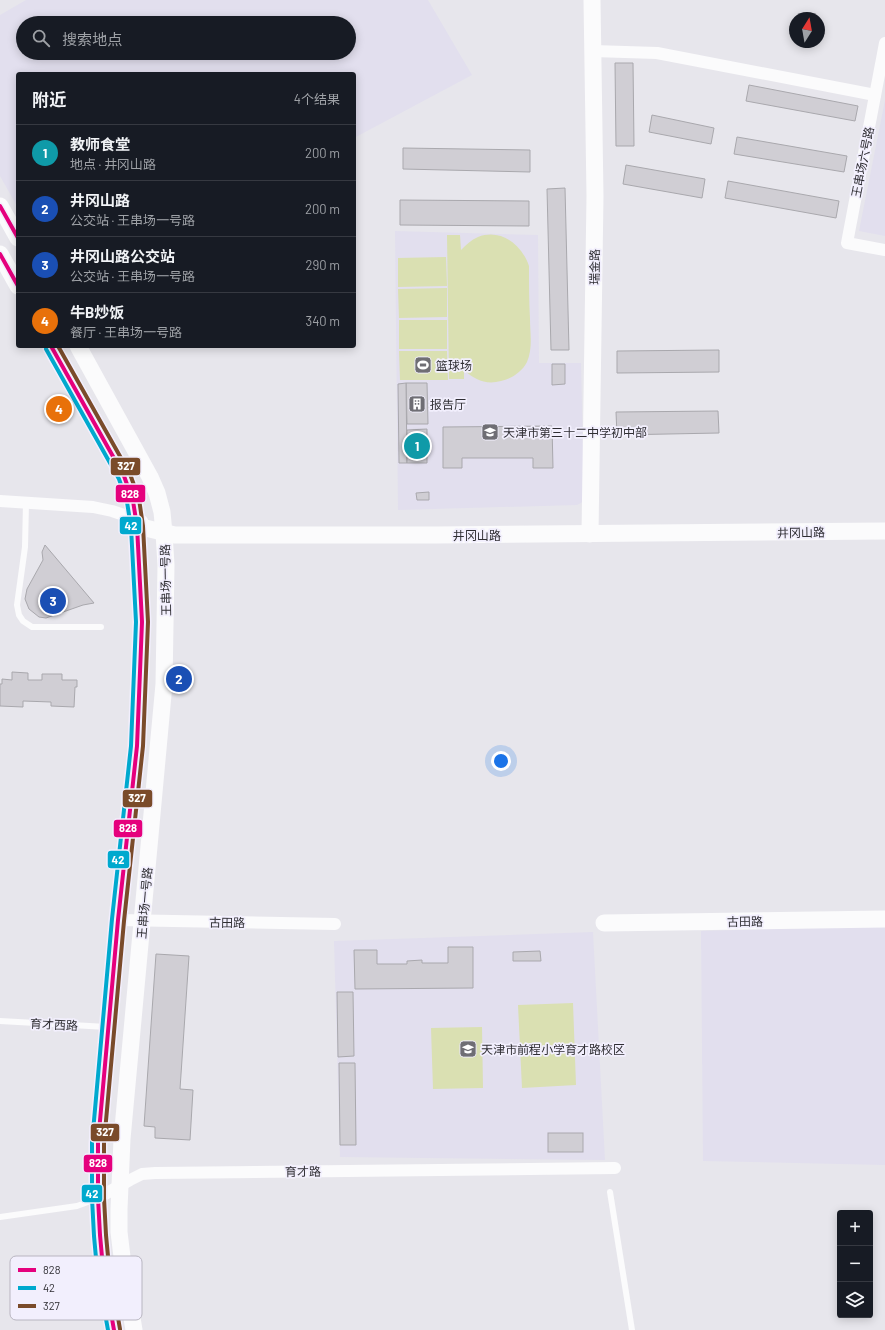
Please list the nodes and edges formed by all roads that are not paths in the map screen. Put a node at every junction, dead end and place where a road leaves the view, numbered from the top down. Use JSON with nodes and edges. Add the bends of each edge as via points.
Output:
{"nodes":[{"id":1,"x":592,"y":0,"type":"edge"},
{"id":2,"x":885,"y":43,"type":"edge"},
{"id":3,"x":593,"y":51,"type":"junction"},
{"id":4,"x":875,"y":95,"type":"junction"},
{"id":5,"x":0,"y":206,"type":"edge"},
{"id":6,"x":0,"y":213,"type":"edge"},
{"id":7,"x":16,"y":234,"type":"edge"},
{"id":8,"x":16,"y":241,"type":"edge"},
{"id":9,"x":885,"y":250,"type":"edge"},
{"id":10,"x":0,"y":254,"type":"edge"},
{"id":11,"x":0,"y":262,"type":"edge"},
{"id":12,"x":16,"y":282,"type":"edge"},
{"id":13,"x":16,"y":290,"type":"edge"},
{"id":14,"x":51,"y":348,"type":"edge"},
{"id":15,"x":78,"y":348,"type":"edge"},
{"id":16,"x":0,"y":501,"type":"edge"},
{"id":17,"x":26,"y":505,"type":"junction"},
{"id":18,"x":0,"y":506,"type":"edge"},
{"id":19,"x":136,"y":523,"type":"junction"},
{"id":20,"x":885,"y":526,"type":"edge"},
{"id":21,"x":164,"y":530,"type":"junction"},
{"id":22,"x":590,"y":531,"type":"junction"},
{"id":23,"x":885,"y":531,"type":"edge"},
{"id":24,"x":139,"y":570,"type":"dead end"},
{"id":25,"x":101,"y":627,"type":"dead end"},
{"id":26,"x":885,"y":919,"type":"edge"},
{"id":27,"x":118,"y":920,"type":"junction"},
{"id":28,"x":142,"y":922,"type":"junction"},
{"id":29,"x":604,"y":923,"type":"dead end"},
{"id":30,"x":335,"y":924,"type":"dead end"},
{"id":31,"x":0,"y":1021,"type":"edge"},
{"id":32,"x":108,"y":1027,"type":"junction"},
{"id":33,"x":615,"y":1168,"type":"dead end"},
{"id":34,"x":120,"y":1186,"type":"junction"},
{"id":35,"x":610,"y":1192,"type":"dead end"},
{"id":36,"x":98,"y":1198,"type":"junction"},
{"id":37,"x":0,"y":1217,"type":"edge"},
{"id":38,"x":102,"y":1256,"type":"edge"},
{"id":39,"x":122,"y":1256,"type":"edge"},
{"id":40,"x":112,"y":1320,"type":"edge"},
{"id":41,"x":132,"y":1320,"type":"edge"},
{"id":42,"x":114,"y":1330,"type":"edge"},
{"id":43,"x":134,"y":1330,"type":"edge"},
{"id":44,"x":632,"y":1330,"type":"edge"}],
"edges":[{"from":1,"to":3,"type":"main road","name":"瑞金路"},
{"from":2,"to":4,"type":"street","name":"王串场六号路"},
{"from":3,"to":4,"type":"street","via":[[657,53]]},
{"from":3,"to":22,"type":"main road","name":"瑞金路","via":[[595,196]]},
{"from":4,"to":9,"type":"street","name":"王串场六号路","via":[[847,243]]},
{"from":5,"to":7,"type":"main road"},
{"from":6,"to":8,"type":"main road"},
{"from":10,"to":12,"type":"main road"},
{"from":11,"to":13,"type":"main road"},
{"from":14,"to":19,"type":"main road","name":"王串场一号路","via":[[124,476],[133,501]]},
{"from":15,"to":21,"type":"main road","name":"王串场一号路","via":[[150,477],[157,493]]},
{"from":16,"to":17,"type":"street","name":"井冈山路"},
{"from":17,"to":18,"type":"street","name":"井冈山路"},
{"from":17,"to":19,"type":"street","name":"井冈山路","via":[[112,510]]},
{"from":17,"to":25,"type":"lane","via":[[24,553],[17,605],[19,615],[32,627]]},
{"from":19,"to":21,"type":"main road","name":"井冈山路"},
{"from":19,"to":24,"type":"main road","name":"王串场一号路"},
{"from":19,"to":27,"type":"main road","name":"王串场一号路","via":[[142,622],[141,678],[137,746]]},
{"from":20,"to":22,"type":"main road","name":"井冈山路"},
{"from":21,"to":22,"type":"main road","name":"井冈山路","via":[[175,535]]},
{"from":21,"to":28,"type":"main road","name":"王串场一号路","via":[[164,684]]},
{"from":22,"to":23,"type":"main road","name":"井冈山路"},
{"from":26,"to":29,"type":"main road","name":"古田路"},
{"from":27,"to":28,"type":"street","name":"古田路"},
{"from":27,"to":32,"type":"main road","name":"王串场一号路"},
{"from":28,"to":30,"type":"street","name":"古田路"},
{"from":28,"to":34,"type":"main road","name":"王串场一号路"},
{"from":31,"to":32,"type":"lane","name":"育才西路"},
{"from":32,"to":36,"type":"main road","name":"王串场一号路","via":[[98,1143]]},
{"from":33,"to":34,"type":"street","name":"育才路","via":[[155,1173],[142,1174]]},
{"from":34,"to":36,"type":"street","name":"育才路"},
{"from":34,"to":39,"type":"main road","name":"王串场一号路","via":[[119,1232]]},
{"from":35,"to":44,"type":"lane"},
{"from":36,"to":37,"type":"lane","name":"育才路","via":[[77,1206]]},
{"from":36,"to":38,"type":"main road","name":"王串场一号路"},
{"from":40,"to":42,"type":"main road","name":"王串场一号路"},
{"from":41,"to":43,"type":"main road","name":"王串场一号路"}]}
